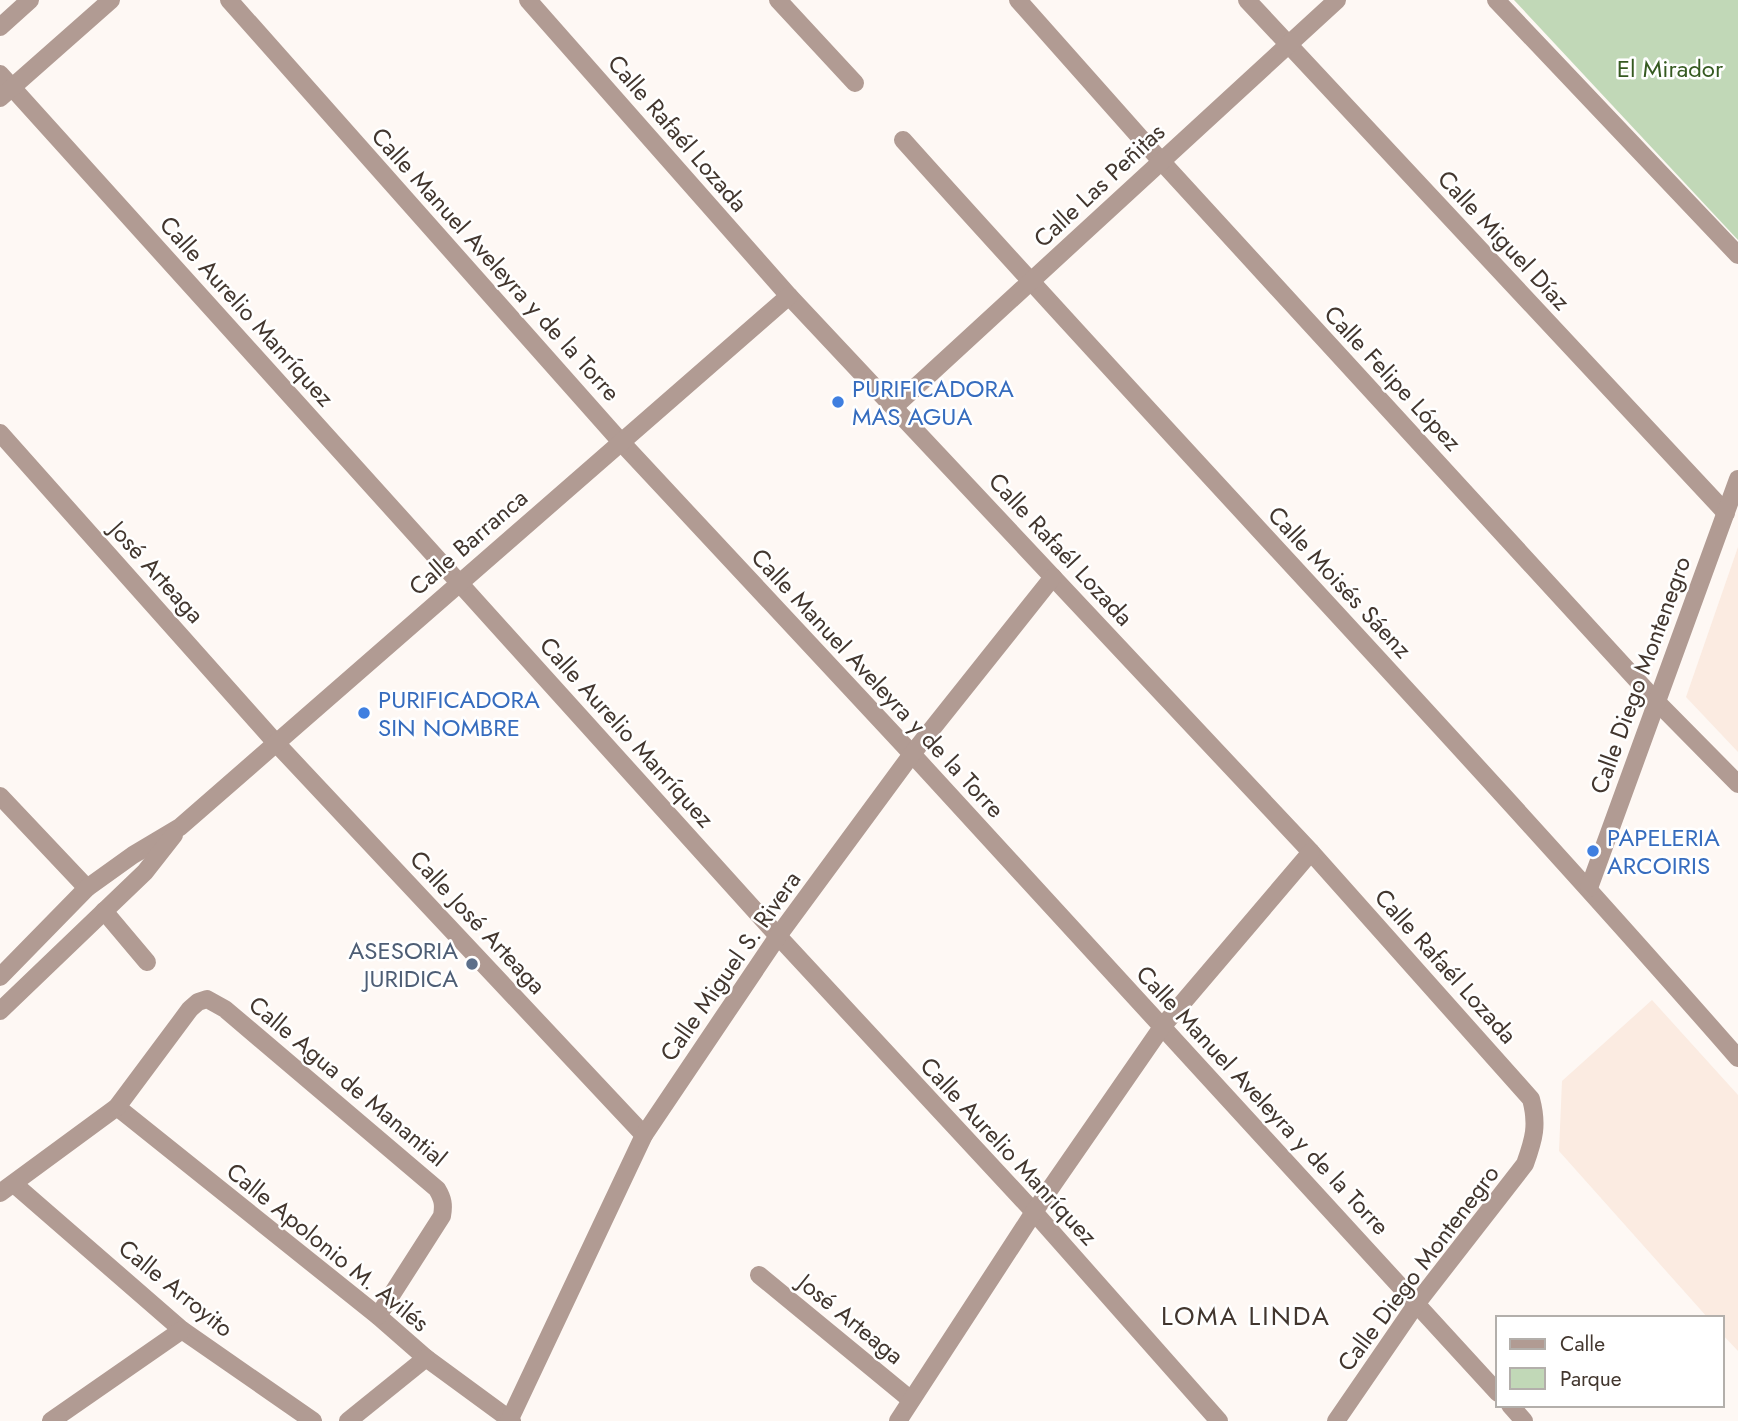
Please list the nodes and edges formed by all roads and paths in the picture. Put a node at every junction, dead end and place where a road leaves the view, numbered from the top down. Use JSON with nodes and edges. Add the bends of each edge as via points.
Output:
{"nodes":[{"id":1,"x":30,"y":0,"type":"edge"},
{"id":2,"x":111,"y":0,"type":"edge"},
{"id":3,"x":229,"y":0,"type":"edge"},
{"id":4,"x":528,"y":0,"type":"edge"},
{"id":5,"x":778,"y":0,"type":"edge"},
{"id":6,"x":1018,"y":0,"type":"edge"},
{"id":7,"x":1247,"y":0,"type":"edge"},
{"id":8,"x":1337,"y":0,"type":"edge"},
{"id":9,"x":1496,"y":0,"type":"edge"},
{"id":10,"x":0,"y":27,"type":"edge"},
{"id":11,"x":1288,"y":45,"type":"junction"},
{"id":12,"x":855,"y":83,"type":"dead end"},
{"id":13,"x":4,"y":87,"type":"edge"},
{"id":14,"x":903,"y":141,"type":"dead end"},
{"id":15,"x":1161,"y":161,"type":"junction"},
{"id":16,"x":1738,"y":256,"type":"edge"},
{"id":17,"x":1030,"y":282,"type":"junction"},
{"id":18,"x":789,"y":296,"type":"junction"},
{"id":19,"x":894,"y":407,"type":"junction"},
{"id":20,"x":0,"y":433,"type":"edge"},
{"id":21,"x":621,"y":442,"type":"junction"},
{"id":22,"x":1738,"y":479,"type":"edge"},
{"id":23,"x":1726,"y":513,"type":"junction"},
{"id":24,"x":1053,"y":577,"type":"junction"},
{"id":25,"x":459,"y":583,"type":"junction"},
{"id":26,"x":1657,"y":701,"type":"junction"},
{"id":27,"x":276,"y":743,"type":"junction"},
{"id":28,"x":912,"y":754,"type":"junction"},
{"id":29,"x":1738,"y":784,"type":"edge"},
{"id":30,"x":0,"y":796,"type":"edge"},
{"id":31,"x":180,"y":827,"type":"junction"},
{"id":32,"x":1311,"y":852,"type":"junction"},
{"id":33,"x":87,"y":888,"type":"junction"},
{"id":34,"x":1589,"y":888,"type":"junction"},
{"id":35,"x":104,"y":911,"type":"junction"},
{"id":36,"x":778,"y":936,"type":"junction"},
{"id":37,"x":147,"y":962,"type":"dead end"},
{"id":38,"x":0,"y":977,"type":"edge"},
{"id":39,"x":0,"y":1011,"type":"edge"},
{"id":40,"x":1162,"y":1027,"type":"junction"},
{"id":41,"x":1738,"y":1058,"type":"edge"},
{"id":42,"x":117,"y":1107,"type":"junction"},
{"id":43,"x":644,"y":1135,"type":"junction"},
{"id":44,"x":1534,"y":1141,"type":"joint"},
{"id":45,"x":7,"y":1189,"type":"edge"},
{"id":46,"x":1034,"y":1212,"type":"junction"},
{"id":47,"x":759,"y":1275,"type":"dead end"},
{"id":48,"x":1417,"y":1303,"type":"junction"},
{"id":49,"x":378,"y":1316,"type":"junction"},
{"id":50,"x":182,"y":1330,"type":"junction"},
{"id":51,"x":426,"y":1358,"type":"junction"},
{"id":52,"x":1496,"y":1391,"type":"edge"},
{"id":53,"x":911,"y":1400,"type":"junction"},
{"id":54,"x":1512,"y":1407,"type":"edge"},
{"id":55,"x":510,"y":1420,"type":"edge"},
{"id":56,"x":51,"y":1421,"type":"edge"},
{"id":57,"x":313,"y":1421,"type":"edge"},
{"id":58,"x":348,"y":1421,"type":"edge"},
{"id":59,"x":898,"y":1421,"type":"edge"},
{"id":60,"x":1219,"y":1421,"type":"edge"},
{"id":61,"x":1336,"y":1421,"type":"edge"},
{"id":62,"x":1524,"y":1421,"type":"edge"}],
"edges":[{"from":1,"to":10,"type":"street"},
{"from":2,"to":13,"type":"street"},
{"from":3,"to":21,"type":"street","name":"Calle Manuel Aveleyra y de la Torre"},
{"from":4,"to":18,"type":"street","name":"Calle Rafaél Lozada"},
{"from":5,"to":12,"type":"street"},
{"from":6,"to":15,"type":"street","name":"Calle Felipe López"},
{"from":7,"to":11,"type":"street","name":"Calle Miguel Díaz"},
{"from":8,"to":11,"type":"street","name":"Calle Las Peñitas"},
{"from":9,"to":16,"type":"street"},
{"from":11,"to":15,"type":"street","name":"Calle Las Peñitas"},
{"from":11,"to":23,"type":"street","name":"Calle Miguel Díaz"},
{"from":13,"to":25,"type":"street","name":"Calle Aurelio Manríquez"},
{"from":14,"to":17,"type":"street","name":"Calle Moisés Sáenz"},
{"from":15,"to":17,"type":"street","name":"Calle Las Peñitas"},
{"from":15,"to":26,"type":"street","name":"Calle Felipe López"},
{"from":17,"to":19,"type":"street","name":"Calle Las Peñitas"},
{"from":17,"to":34,"type":"street","name":"Calle Moisés Sáenz"},
{"from":18,"to":19,"type":"street","name":"Calle Rafaél Lozada"},
{"from":18,"to":21,"type":"street","name":"Calle Barranca"},
{"from":19,"to":24,"type":"street","name":"Calle Rafaél Lozada"},
{"from":20,"to":27,"type":"street","name":"José Arteaga"},
{"from":21,"to":25,"type":"street","name":"Calle Barranca"},
{"from":21,"to":28,"type":"street","name":"Calle Manuel Aveleyra y de la Torre"},
{"from":22,"to":23,"type":"street","name":"Calle Diego Montenegro"},
{"from":23,"to":26,"type":"street","name":"Calle Diego Montenegro"},
{"from":24,"to":28,"type":"street","name":"Calle Miguel S. Rivera"},
{"from":24,"to":32,"type":"street","name":"Calle Rafaél Lozada"},
{"from":25,"to":27,"type":"street","name":"Calle Barranca"},
{"from":25,"to":36,"type":"street","name":"Calle Aurelio Manríquez"},
{"from":26,"to":29,"type":"street","name":"Calle Felipe López"},
{"from":26,"to":34,"type":"street","name":"Calle Diego Montenegro"},
{"from":27,"to":31,"type":"street","name":"Calle Barranca"},
{"from":27,"to":43,"type":"street","name":"Calle José Arteaga"},
{"from":28,"to":36,"type":"street","name":"Calle Miguel S. Rivera"},
{"from":28,"to":40,"type":"street","name":"Calle Manuel Aveleyra y de la Torre"},
{"from":30,"to":33,"type":"street"},
{"from":31,"to":33,"type":"street","name":"Calle Barranca"},
{"from":31,"to":35,"type":"street","name":"Calle Barranca","via":[[145,872]]},
{"from":32,"to":40,"type":"street"},
{"from":32,"to":44,"type":"street","name":"Calle Rafaél Lozada","via":[[1531,1099],[1536,1118]]},
{"from":33,"to":38,"type":"street","name":"Calle Barranca"},
{"from":34,"to":41,"type":"street","name":"Calle Moisés Sáenz"},
{"from":35,"to":37,"type":"street"},
{"from":35,"to":39,"type":"street","name":"Calle Barranca"},
{"from":36,"to":43,"type":"street","name":"Calle Miguel S. Rivera"},
{"from":36,"to":46,"type":"street","name":"Calle Aurelio Manríquez"},
{"from":40,"to":46,"type":"street"},
{"from":40,"to":48,"type":"street","name":"Calle Manuel Aveleyra y de la Torre"},
{"from":42,"to":45,"type":"street"},
{"from":42,"to":49,"type":"street","name":"Calle Apolonio M. Avilés"},
{"from":42,"to":49,"type":"street","name":"Calle Agua de Manantial","via":[[190,1009],[207,999],[225,1009],[437,1189],[442,1198],[442,1216]]},
{"from":43,"to":55,"type":"street","name":"Calle Miguel S. Rivera"},
{"from":44,"to":48,"type":"street","name":"Calle Diego Montenegro","via":[[1512,1183]]},
{"from":45,"to":50,"type":"street","name":"Calle Arroyito"},
{"from":46,"to":53,"type":"street"},
{"from":46,"to":60,"type":"street","name":"Calle Aurelio Manríquez"},
{"from":47,"to":53,"type":"street","name":"José Arteaga"},
{"from":48,"to":52,"type":"street","name":"Calle Manuel Aveleyra y de la Torre"},
{"from":48,"to":61,"type":"street","name":"Calle Diego Montenegro"},
{"from":49,"to":51,"type":"street","name":"Calle Apolonio M. Avilés"},
{"from":50,"to":56,"type":"street"},
{"from":50,"to":57,"type":"street","name":"Calle Arroyito"},
{"from":51,"to":55,"type":"street","name":"Calle Apolonio M. Avilés"},
{"from":51,"to":58,"type":"street"},
{"from":53,"to":59,"type":"street"},
{"from":54,"to":62,"type":"street"}]}
